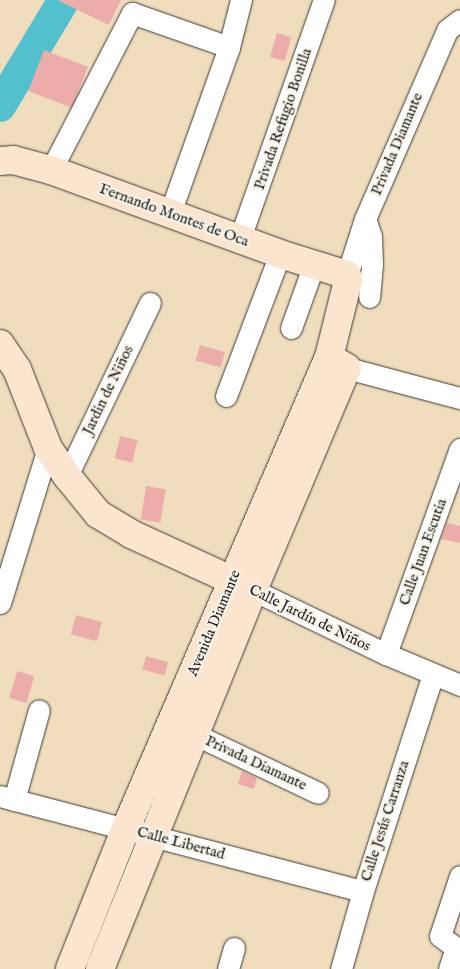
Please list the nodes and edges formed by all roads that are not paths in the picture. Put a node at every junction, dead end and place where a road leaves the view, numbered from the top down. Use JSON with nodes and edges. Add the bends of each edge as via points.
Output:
{"nodes":[{"id":1,"x":241,"y":0,"type":"edge"},
{"id":2,"x":324,"y":0,"type":"edge"},
{"id":3,"x":460,"y":20,"type":"edge"},
{"id":4,"x":229,"y":47,"type":"junction"},
{"id":5,"x":0,"y":161,"type":"edge"},
{"id":6,"x":51,"y":170,"type":"junction"},
{"id":7,"x":170,"y":214,"type":"junction"},
{"id":8,"x":365,"y":219,"type":"junction"},
{"id":9,"x":240,"y":238,"type":"junction"},
{"id":10,"x":280,"y":254,"type":"junction"},
{"id":11,"x":314,"y":264,"type":"junction"},
{"id":12,"x":347,"y":275,"type":"junction"},
{"id":13,"x":369,"y":297,"type":"dead end"},
{"id":14,"x":150,"y":303,"type":"dead end"},
{"id":15,"x":291,"y":328,"type":"dead end"},
{"id":16,"x":0,"y":344,"type":"edge"},
{"id":17,"x":338,"y":362,"type":"junction"},
{"id":18,"x":226,"y":396,"type":"dead end"},
{"id":19,"x":460,"y":398,"type":"edge"},
{"id":20,"x":48,"y":448,"type":"junction"},
{"id":21,"x":460,"y":449,"type":"edge"},
{"id":22,"x":66,"y":476,"type":"junction"},
{"id":23,"x":242,"y":586,"type":"junction"},
{"id":24,"x":0,"y":603,"type":"edge"},
{"id":25,"x":386,"y":654,"type":"junction"},
{"id":26,"x":433,"y":674,"type":"junction"},
{"id":27,"x":460,"y":685,"type":"edge"},
{"id":28,"x":39,"y":710,"type":"dead end"},
{"id":29,"x":194,"y":734,"type":"junction"},
{"id":30,"x":318,"y":793,"type":"dead end"},
{"id":31,"x":7,"y":798,"type":"edge"},
{"id":32,"x":126,"y":828,"type":"junction"},
{"id":33,"x":153,"y":837,"type":"junction"},
{"id":34,"x":460,"y":876,"type":"edge"},
{"id":35,"x":363,"y":891,"type":"junction"},
{"id":36,"x":234,"y":948,"type":"dead end"},
{"id":37,"x":70,"y":969,"type":"edge"},
{"id":38,"x":100,"y":969,"type":"edge"},
{"id":39,"x":228,"y":969,"type":"edge"},
{"id":40,"x":341,"y":969,"type":"edge"},
{"id":41,"x":449,"y":969,"type":"edge"}],
"edges":[{"from":1,"to":4,"type":"street"},
{"from":2,"to":9,"type":"street","name":"Privada Refugio Bonilla"},
{"from":3,"to":8,"type":"street","name":"Privada Diamante","via":[[447,30]]},
{"from":4,"to":6,"type":"street","via":[[132,13]]},
{"from":4,"to":7,"type":"street"},
{"from":5,"to":6,"type":"main road","name":"Fernando Montes de Oca","via":[[13,160]]},
{"from":6,"to":7,"type":"main road","name":"Fernando Montes de Oca"},
{"from":7,"to":9,"type":"main road","name":"Fernando Montes de Oca"},
{"from":8,"to":12,"type":"street","name":"Privada Diamante"},
{"from":8,"to":13,"type":"street","via":[[371,236]]},
{"from":9,"to":10,"type":"main road","name":"Fernando Montes de Oca"},
{"from":10,"to":11,"type":"main road","name":"Fernando Montes de Oca"},
{"from":10,"to":18,"type":"street"},
{"from":11,"to":12,"type":"main road","name":"Fernando Montes de Oca"},
{"from":11,"to":15,"type":"street"},
{"from":12,"to":17,"type":"main road","name":"Avenida Diamante"},
{"from":14,"to":22,"type":"street","name":"Jardin de Niños"},
{"from":16,"to":20,"type":"main road","name":"Calle Jardín de Niños","via":[[17,369]]},
{"from":17,"to":19,"type":"street"},
{"from":17,"to":23,"type":"main road","name":"Avenida Diamante"},
{"from":20,"to":22,"type":"main road","name":"Calle Jardín de Niños"},
{"from":20,"to":24,"type":"street"},
{"from":21,"to":25,"type":"street","name":"Calle Juan Escutia"},
{"from":22,"to":23,"type":"main road","name":"Calle Jardín de Niños","via":[[98,514],[131,534]]},
{"from":23,"to":25,"type":"street","name":"Calle Jardín de Niños"},
{"from":23,"to":29,"type":"main road","name":"Avenida Diamante"},
{"from":23,"to":32,"type":"main road","name":"Avenida Diamante"},
{"from":25,"to":26,"type":"street","name":"Calle Jardín de Niños"},
{"from":26,"to":27,"type":"street","name":"Calle Jardín de Niños"},
{"from":26,"to":35,"type":"street","name":"Calle Jesús Carranza"},
{"from":28,"to":31,"type":"street"},
{"from":29,"to":30,"type":"street","name":"Privada Diamante"},
{"from":29,"to":33,"type":"main road","name":"Avenida Diamante"},
{"from":31,"to":32,"type":"street","name":"Calle Libertad"},
{"from":32,"to":33,"type":"street","name":"Calle Libertad"},
{"from":32,"to":37,"type":"main road","name":"Avenida Diamante"},
{"from":33,"to":35,"type":"street","name":"Calle Libertad"},
{"from":33,"to":38,"type":"main road","name":"Avenida Diamante"},
{"from":34,"to":41,"type":"street","via":[[440,936],[456,948]]},
{"from":35,"to":40,"type":"street","name":"Calle Jesús Carranza"},
{"from":36,"to":39,"type":"street"}]}
